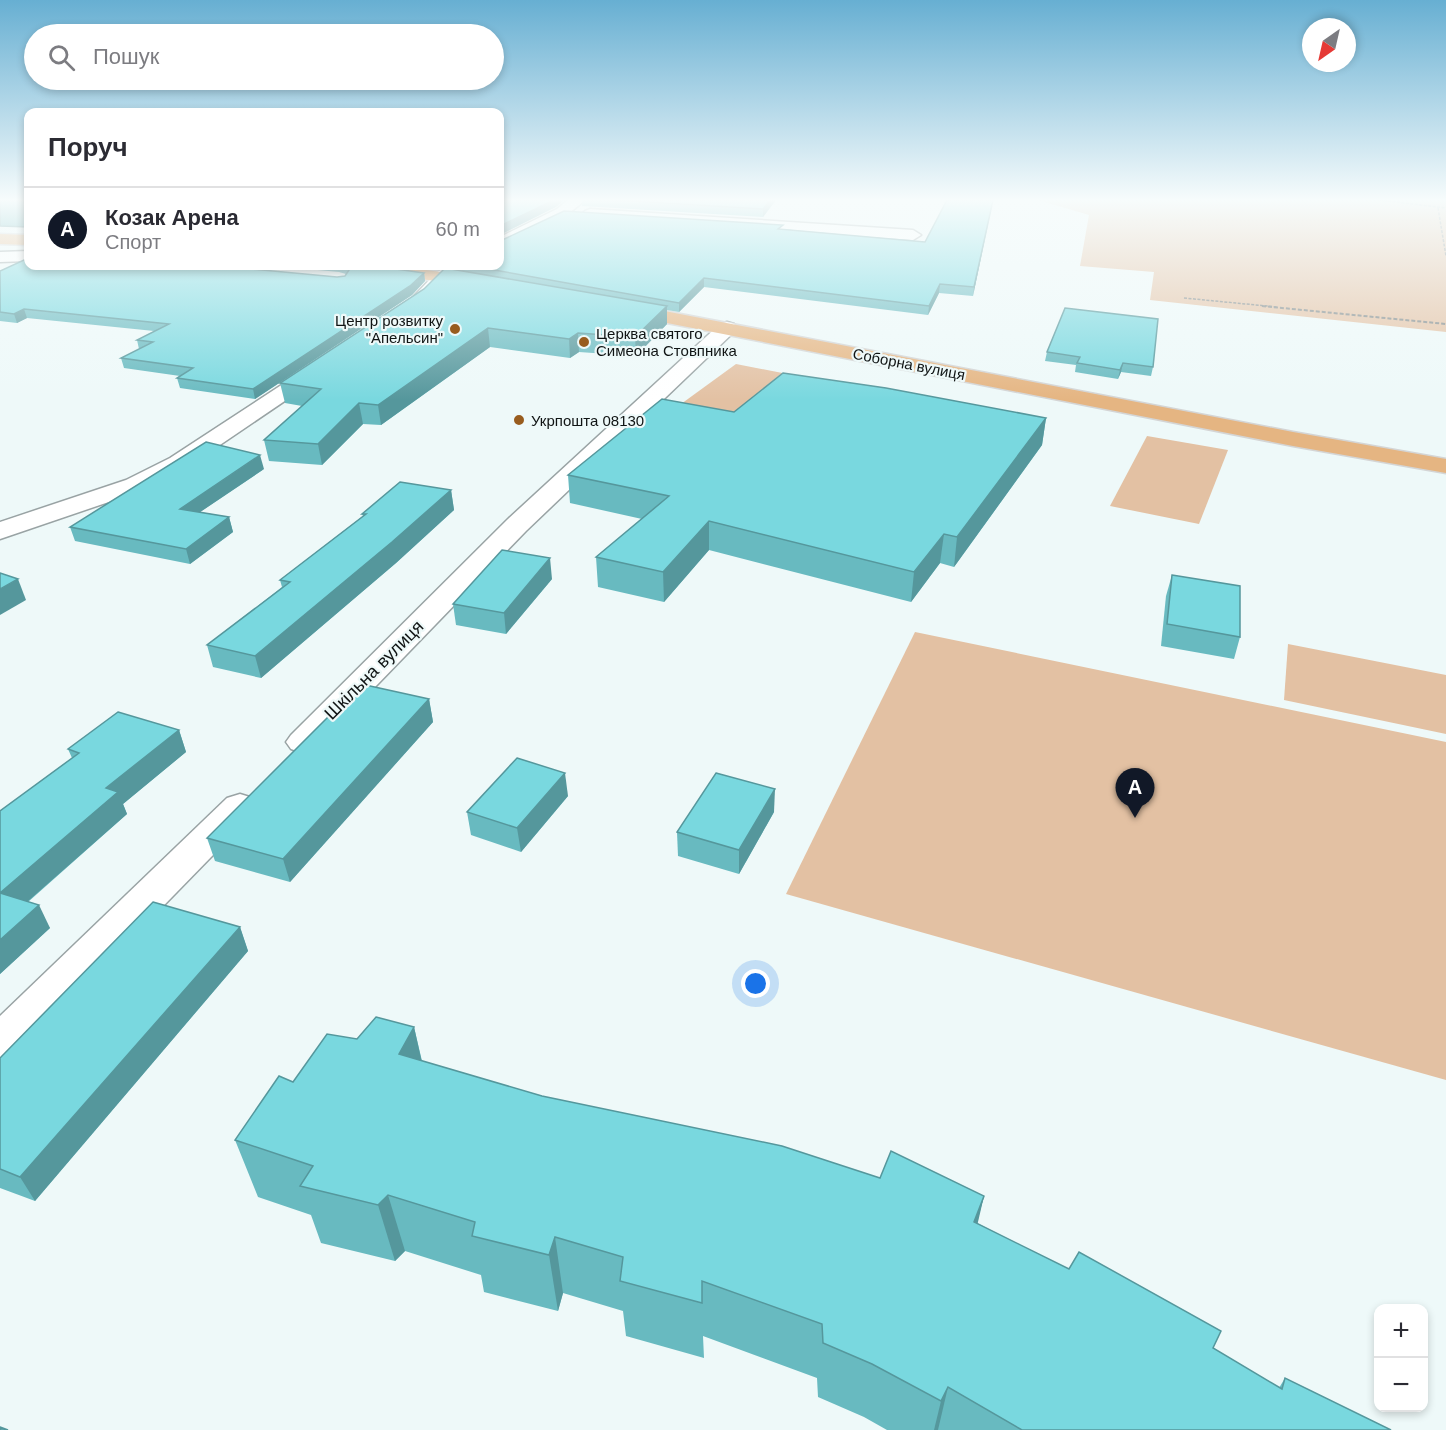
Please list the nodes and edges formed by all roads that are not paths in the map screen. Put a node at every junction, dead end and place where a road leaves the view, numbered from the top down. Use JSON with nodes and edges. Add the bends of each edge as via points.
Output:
{"nodes":[{"id":1,"x":435,"y":270,"type":"edge"},
{"id":2,"x":451,"y":271,"type":"edge"},
{"id":3,"x":502,"y":287,"type":"edge"},
{"id":4,"x":608,"y":306,"type":"edge"},
{"id":5,"x":401,"y":313,"type":"edge"},
{"id":6,"x":727,"y":328,"type":"junction"},
{"id":7,"x":336,"y":357,"type":"edge"},
{"id":8,"x":1446,"y":466,"type":"edge"},
{"id":9,"x":0,"y":531,"type":"edge"},
{"id":10,"x":282,"y":763,"type":"edge"},
{"id":11,"x":257,"y":788,"type":"edge"},
{"id":12,"x":0,"y":1044,"type":"edge"}],
"edges":[{"from":1,"to":2,"type":"main road"},
{"from":2,"to":3,"type":"main road"},
{"from":2,"to":5,"type":"street"},
{"from":4,"to":6,"type":"main road","name":"Соборна вулиця"},
{"from":6,"to":8,"type":"main road","name":"Соборна вулиця"},
{"from":6,"to":10,"type":"street","name":"Шкільна вулиця","via":[[517,525]]},
{"from":7,"to":9,"type":"street","via":[[178,463],[68,510]]},
{"from":11,"to":12,"type":"street"}]}
